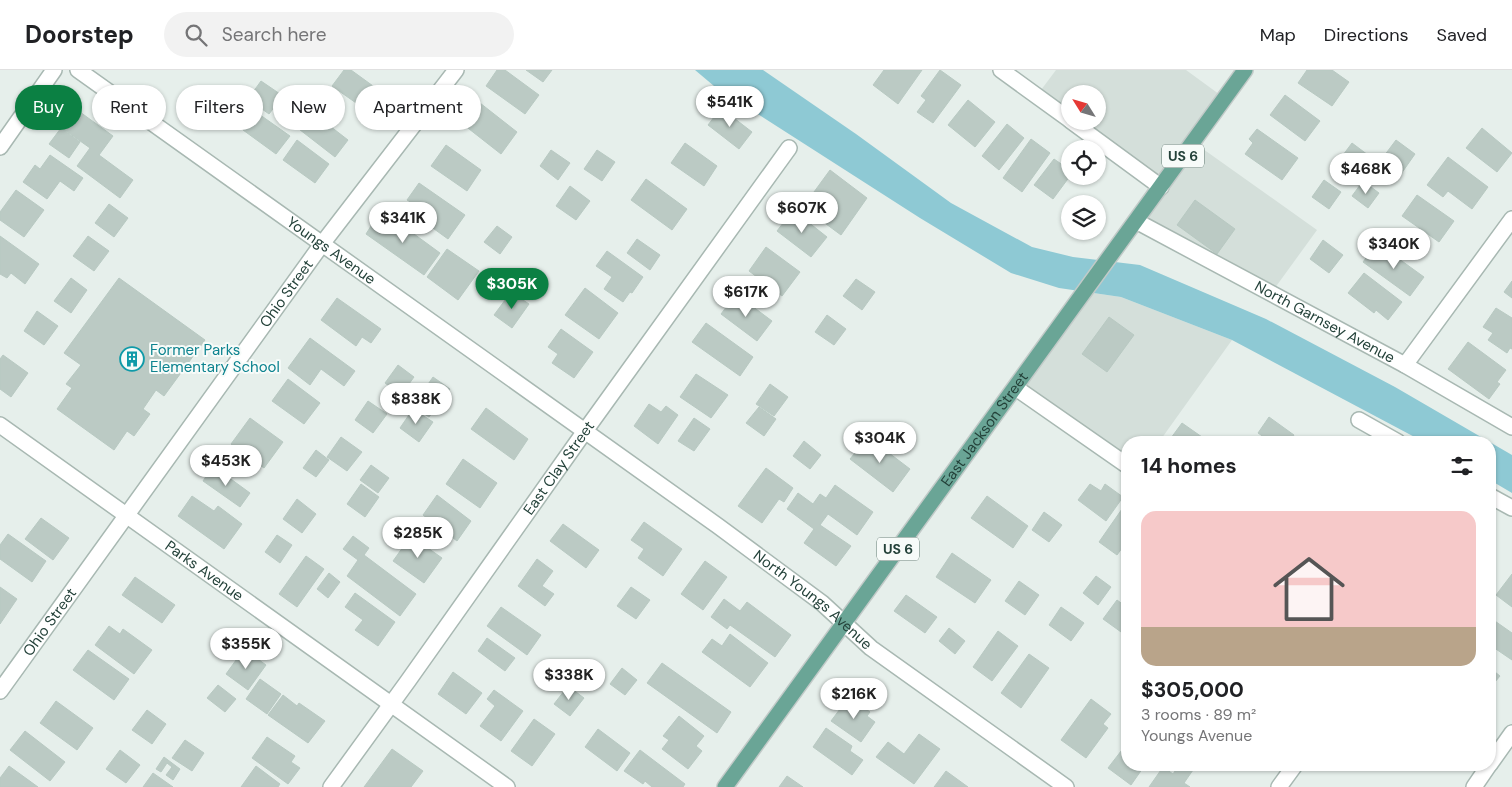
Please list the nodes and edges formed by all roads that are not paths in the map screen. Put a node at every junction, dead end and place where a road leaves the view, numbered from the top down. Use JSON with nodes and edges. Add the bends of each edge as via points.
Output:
{"nodes":[{"id":1,"x":54,"y":70,"type":"edge"},
{"id":2,"x":78,"y":70,"type":"edge"},
{"id":3,"x":456,"y":70,"type":"edge"},
{"id":4,"x":1001,"y":70,"type":"edge"},
{"id":5,"x":1245,"y":70,"type":"edge"},
{"id":6,"x":1061,"y":114,"type":"edge"},
{"id":7,"x":1083,"y":130,"type":"edge"},
{"id":8,"x":0,"y":147,"type":"edge"},
{"id":9,"x":789,"y":148,"type":"dead end"},
{"id":10,"x":1161,"y":187,"type":"junction"},
{"id":11,"x":1512,"y":219,"type":"edge"},
{"id":12,"x":1136,"y":222,"type":"junction"},
{"id":13,"x":322,"y":244,"type":"junction"},
{"id":14,"x":1406,"y":365,"type":"junction"},
{"id":15,"x":1016,"y":388,"type":"junction"},
{"id":16,"x":1359,"y":420,"type":"dead end"},
{"id":17,"x":0,"y":425,"type":"edge"},
{"id":18,"x":1512,"y":427,"type":"edge"},
{"id":19,"x":585,"y":431,"type":"junction"},
{"id":20,"x":1387,"y":436,"type":"edge"},
{"id":21,"x":1121,"y":461,"type":"edge"},
{"id":22,"x":1496,"y":499,"type":"edge"},
{"id":23,"x":1512,"y":508,"type":"edge"},
{"id":24,"x":126,"y":516,"type":"junction"},
{"id":25,"x":844,"y":623,"type":"junction"},
{"id":26,"x":0,"y":691,"type":"edge"},
{"id":27,"x":392,"y":704,"type":"junction"},
{"id":28,"x":1512,"y":733,"type":"edge"},
{"id":29,"x":1496,"y":756,"type":"edge"},
{"id":30,"x":1291,"y":771,"type":"edge"},
{"id":31,"x":1485,"y":771,"type":"edge"},
{"id":32,"x":331,"y":787,"type":"edge"},
{"id":33,"x":508,"y":787,"type":"edge"},
{"id":34,"x":725,"y":787,"type":"edge"},
{"id":35,"x":1066,"y":787,"type":"edge"},
{"id":36,"x":1279,"y":787,"type":"edge"},
{"id":37,"x":1474,"y":787,"type":"edge"}],
"edges":[{"from":1,"to":8,"type":"street"},
{"from":2,"to":13,"type":"street","name":"Youngs Avenue"},
{"from":3,"to":13,"type":"street","name":"Ohio Street"},
{"from":4,"to":6,"type":"street"},
{"from":5,"to":10,"type":"main road","name":"East Jackson Street","number":"US 6"},
{"from":7,"to":10,"type":"street"},
{"from":9,"to":19,"type":"street","name":"East Clay Street"},
{"from":10,"to":12,"type":"main road","name":"East Jackson Street","number":"US 6"},
{"from":11,"to":14,"type":"street"},
{"from":12,"to":14,"type":"street","name":"North Garnsey Avenue"},
{"from":12,"to":15,"type":"main road","name":"East Jackson Street","number":"US 6"},
{"from":13,"to":19,"type":"street","name":"Youngs Avenue"},
{"from":13,"to":24,"type":"street","name":"Ohio Street"},
{"from":14,"to":18,"type":"street","name":"North Garnsey Avenue"},
{"from":15,"to":21,"type":"street"},
{"from":15,"to":25,"type":"main road","name":"East Jackson Street","number":"US 6"},
{"from":16,"to":20,"type":"street"},
{"from":17,"to":24,"type":"street","name":"Parks Avenue"},
{"from":19,"to":25,"type":"street","name":"North Youngs Avenue","via":[[726,531]]},
{"from":19,"to":27,"type":"street","name":"East Clay Street"},
{"from":22,"to":23,"type":"street"},
{"from":24,"to":26,"type":"street","name":"Ohio Street"},
{"from":24,"to":27,"type":"street","name":"Parks Avenue"},
{"from":25,"to":34,"type":"main road","name":"East Jackson Street","number":"US 6"},
{"from":25,"to":35,"type":"street","name":"North Youngs Avenue","via":[[871,648]]},
{"from":27,"to":32,"type":"street","name":"East Clay Street"},
{"from":27,"to":33,"type":"street","name":"Parks Avenue"},
{"from":28,"to":29,"type":"street"},
{"from":30,"to":36,"type":"street"},
{"from":31,"to":37,"type":"street"}]}
